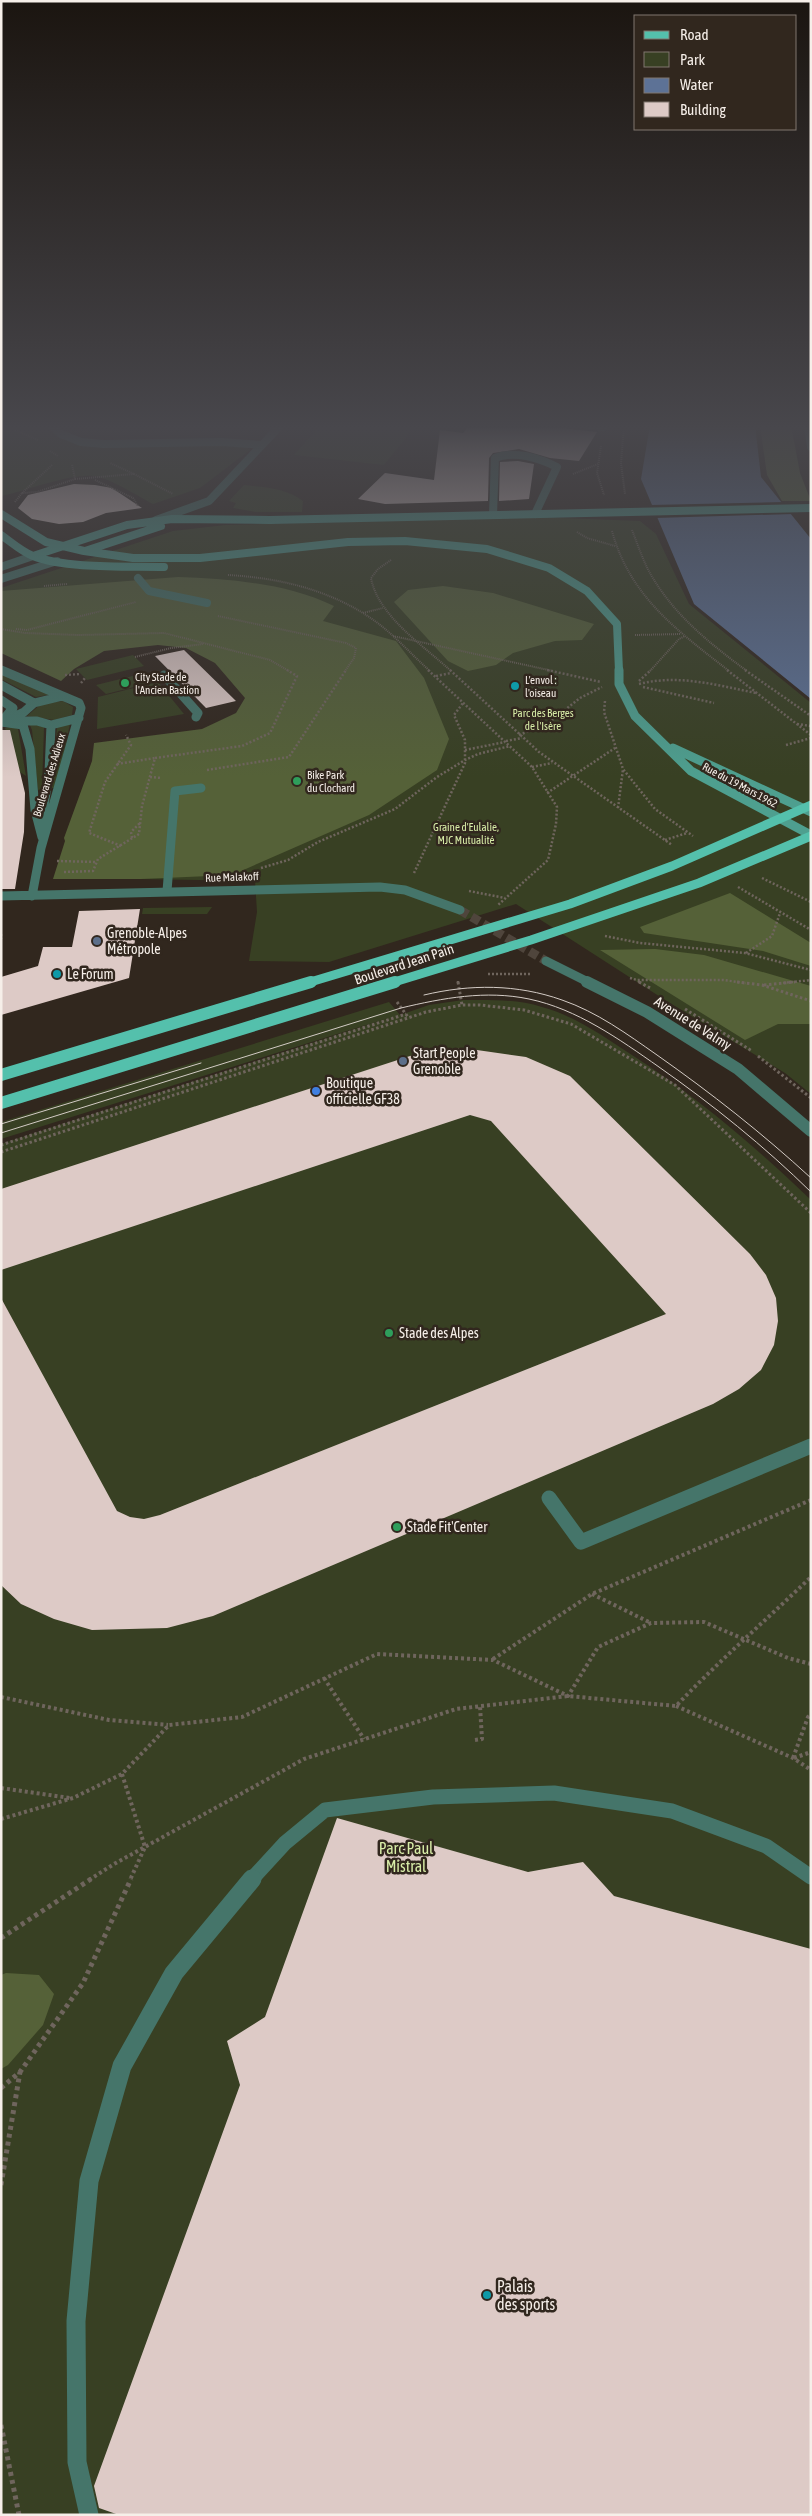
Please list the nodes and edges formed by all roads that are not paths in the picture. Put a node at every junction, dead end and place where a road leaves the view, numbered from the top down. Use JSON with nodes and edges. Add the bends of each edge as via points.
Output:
{"nodes":[{"id":1,"x":12,"y":542,"type":"edge"},
{"id":2,"x":47,"y":542,"type":"edge"},
{"id":3,"x":76,"y":542,"type":"edge"},
{"id":4,"x":109,"y":542,"type":"edge"},
{"id":5,"x":361,"y":542,"type":"edge"},
{"id":6,"x":424,"y":542,"type":"edge"},
{"id":7,"x":63,"y":547,"type":"junction"},
{"id":8,"x":290,"y":549,"type":"junction"},
{"id":9,"x":84,"y":551,"type":"junction"},
{"id":10,"x":33,"y":556,"type":"junction"},
{"id":11,"x":57,"y":561,"type":"junction"},
{"id":12,"x":1,"y":567,"type":"edge"},
{"id":13,"x":138,"y":578,"type":"dead end"},
{"id":14,"x":1,"y":579,"type":"edge"},
{"id":15,"x":207,"y":602,"type":"dead end"},
{"id":16,"x":1,"y":670,"type":"edge"},
{"id":17,"x":164,"y":675,"type":"dead end"},
{"id":18,"x":1,"y":685,"type":"edge"},
{"id":19,"x":63,"y":696,"type":"junction"},
{"id":20,"x":1,"y":700,"type":"edge"},
{"id":21,"x":34,"y":703,"type":"junction"},
{"id":22,"x":13,"y":708,"type":"junction"},
{"id":23,"x":196,"y":717,"type":"dead end"},
{"id":24,"x":79,"y":718,"type":"junction"},
{"id":25,"x":1,"y":722,"type":"edge"},
{"id":26,"x":23,"y":725,"type":"junction"},
{"id":27,"x":51,"y":725,"type":"junction"},
{"id":28,"x":666,"y":745,"type":"junction"},
{"id":29,"x":201,"y":788,"type":"dead end"},
{"id":30,"x":808,"y":809,"type":"edge"},
{"id":31,"x":781,"y":819,"type":"junction"},
{"id":32,"x":41,"y":827,"type":"junction"},
{"id":33,"x":811,"y":835,"type":"edge"},
{"id":34,"x":42,"y":840,"type":"junction"},
{"id":35,"x":167,"y":891,"type":"junction"},
{"id":36,"x":1,"y":896,"type":"edge"},
{"id":37,"x":32,"y":896,"type":"junction"},
{"id":38,"x":460,"y":910,"type":"tunnel mouth"},
{"id":39,"x":546,"y":961,"type":"tunnel mouth"},
{"id":40,"x":1,"y":1076,"type":"edge"},
{"id":41,"x":1,"y":1103,"type":"edge"},
{"id":42,"x":811,"y":1131,"type":"edge"},
{"id":43,"x":811,"y":1446,"type":"edge"},
{"id":44,"x":549,"y":1498,"type":"dead end"},
{"id":45,"x":811,"y":1877,"type":"edge"},
{"id":46,"x":89,"y":2515,"type":"edge"}],
"edges":[{"from":1,"to":10,"type":"main road"},
{"from":2,"to":7,"type":"main road","name":"Rue du 19 Mars 1962"},
{"from":3,"to":7,"type":"main road"},
{"from":4,"to":9,"type":"main road"},
{"from":5,"to":8,"type":"main road","name":"Rue du 19 Mars 1962"},
{"from":6,"to":28,"type":"main road","name":"Rue du 19 Mars 1962","via":[[500,552],[549,568],[587,591],[617,624],[619,684],[635,716]]},
{"from":7,"to":9,"type":"main road","name":"Rue du 19 Mars 1962"},
{"from":7,"to":10,"type":"main road"},
{"from":8,"to":9,"type":"main road","name":"Rue du 19 Mars 1962","via":[[154,559]]},
{"from":8,"to":11,"type":"main road","name":"Rue du 19 Mars 1962","via":[[230,563],[178,567],[122,567]]},
{"from":9,"to":11,"type":"main road"},
{"from":10,"to":11,"type":"main road","name":"Rue du 19 Mars 1962"},
{"from":10,"to":12,"type":"street"},
{"from":11,"to":14,"type":"street"},
{"from":13,"to":15,"type":"street","via":[[148,591]]},
{"from":16,"to":19,"type":"street","name":"Boulevard des Adieux"},
{"from":17,"to":23,"type":"street","via":[[198,714]]},
{"from":18,"to":21,"type":"street"},
{"from":19,"to":21,"type":"street"},
{"from":19,"to":24,"type":"street","name":"Boulevard des Adieux","via":[[79,703]]},
{"from":20,"to":22,"type":"street"},
{"from":21,"to":25,"type":"street","via":[[24,712]]},
{"from":22,"to":25,"type":"street"},
{"from":22,"to":26,"type":"street","name":"Boulevard des Adieux"},
{"from":24,"to":27,"type":"street","name":"Boulevard des Adieux"},
{"from":24,"to":34,"type":"street","name":"Boulevard des Adieux","via":[[71,754]]},
{"from":25,"to":26,"type":"street"},
{"from":25,"to":27,"type":"street","name":"Boulevard des Adieux","via":[[37,721]]},
{"from":26,"to":32,"type":"street","name":"Boulevard des Adieux","via":[[30,749],[35,810]]},
{"from":27,"to":32,"type":"street","name":"Boulevard des Adieux","via":[[50,773]]},
{"from":28,"to":30,"type":"main road","name":"Rue du 19 Mars 1962"},
{"from":28,"to":31,"type":"main road","name":"Rue du 19 Mars 1962","via":[[691,771]]},
{"from":29,"to":35,"type":"street","via":[[175,791]]},
{"from":30,"to":31,"type":"main road","name":"Boulevard Jean Pain"},
{"from":31,"to":33,"type":"main road","name":"Rue du 19 Mars 1962"},
{"from":31,"to":40,"type":"main road","name":"Boulevard Jean Pain","via":[[672,866],[570,904]]},
{"from":32,"to":34,"type":"street","name":"Boulevard des Adieux"},
{"from":33,"to":41,"type":"main road","name":"Boulevard Jean Pain","via":[[699,883],[383,986]]},
{"from":34,"to":37,"type":"street","name":"Boulevard des Adieux"},
{"from":35,"to":37,"type":"street","name":"Rue Malakoff"},
{"from":35,"to":38,"type":"street","name":"Rue Malakoff","via":[[380,887],[414,893]]},
{"from":36,"to":37,"type":"street","name":"Rue Malakoff"},
{"from":39,"to":42,"type":"street","name":"Avenue de Valmy","via":[[647,1012],[738,1069]]},
{"from":43,"to":44,"type":"street","via":[[581,1542]]},
{"from":45,"to":46,"type":"street","via":[[766,1846],[672,1811],[554,1793],[433,1798],[325,1810],[285,1843],[238,1894],[174,1973],[122,2066],[89,2182],[76,2322],[77,2462]]}]}
